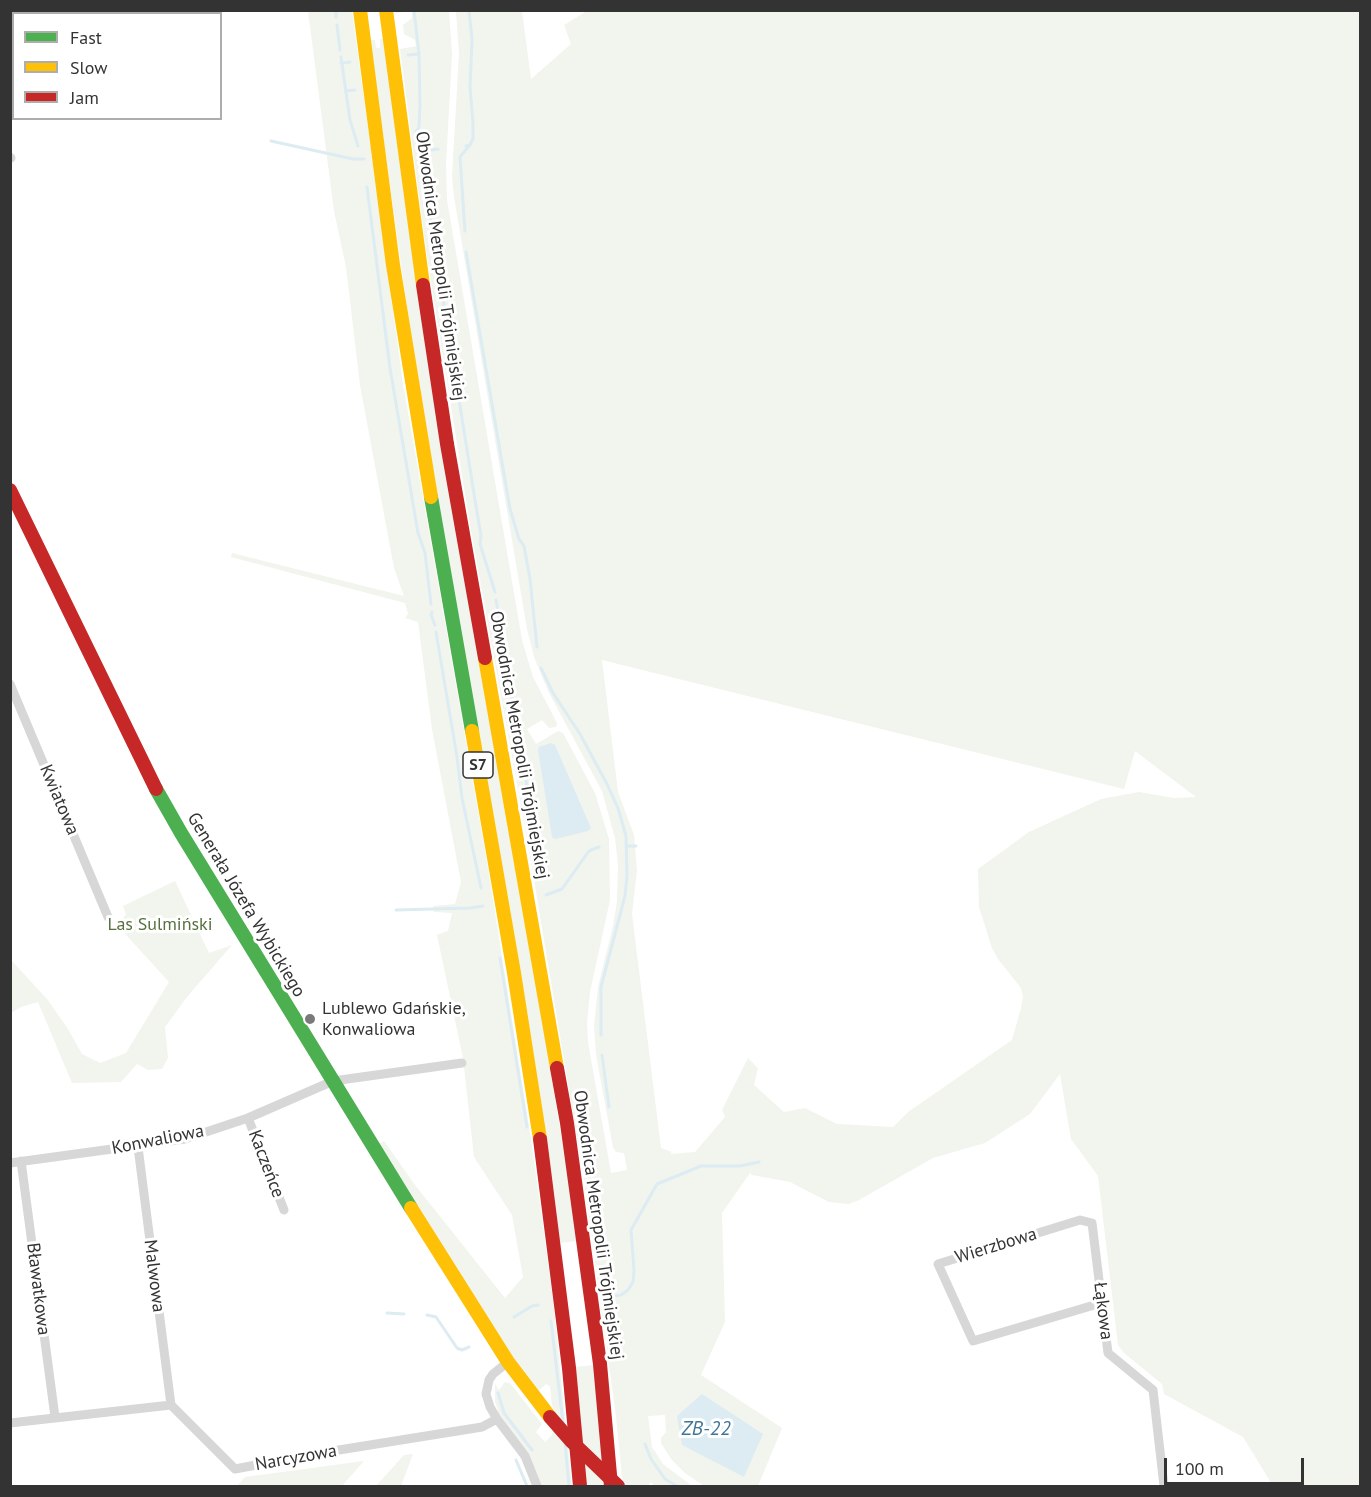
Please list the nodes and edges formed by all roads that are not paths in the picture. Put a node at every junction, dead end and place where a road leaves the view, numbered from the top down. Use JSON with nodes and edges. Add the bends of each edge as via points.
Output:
{"nodes":[{"id":1,"x":387,"y":15,"type":"edge"},
{"id":2,"x":360,"y":17,"type":"edge"},
{"id":3,"x":10,"y":490,"type":"edge"},
{"id":4,"x":10,"y":684,"type":"edge"},
{"id":5,"x":20,"y":706,"type":"junction"},
{"id":6,"x":10,"y":710,"type":"edge"},
{"id":7,"x":108,"y":917,"type":"dead end"},
{"id":8,"x":462,"y":1063,"type":"dead end"},
{"id":9,"x":333,"y":1081,"type":"junction"},
{"id":10,"x":248,"y":1118,"type":"junction"},
{"id":11,"x":138,"y":1147,"type":"junction"},
{"id":12,"x":21,"y":1161,"type":"junction"},
{"id":13,"x":10,"y":1163,"type":"edge"},
{"id":14,"x":284,"y":1210,"type":"dead end"},
{"id":15,"x":1092,"y":1223,"type":"joint"},
{"id":16,"x":1101,"y":1303,"type":"junction"},
{"id":17,"x":508,"y":1362,"type":"junction"},
{"id":18,"x":171,"y":1405,"type":"junction"},
{"id":19,"x":55,"y":1417,"type":"junction"},
{"id":20,"x":497,"y":1419,"type":"junction"},
{"id":21,"x":10,"y":1423,"type":"edge"},
{"id":22,"x":537,"y":1486,"type":"edge"},
{"id":23,"x":580,"y":1486,"type":"edge"},
{"id":24,"x":611,"y":1486,"type":"edge"},
{"id":25,"x":618,"y":1486,"type":"edge"},
{"id":26,"x":1164,"y":1486,"type":"edge"}],
"edges":[{"from":1,"to":24,"type":"main road","name":"Obwodnica Metropolii Trójmiejskiej","number":"S7","via":[[447,444],[567,1123],[598,1353]]},
{"from":2,"to":23,"type":"main road","number":"S7","via":[[407,359],[538,1125]]},
{"from":3,"to":9,"type":"main road","name":"Generała Józefa Wybickiego","via":[[154,786]]},
{"from":4,"to":5,"type":"street","name":"Kwiatowa"},
{"from":5,"to":6,"type":"street"},
{"from":5,"to":7,"type":"street","name":"Kwiatowa"},
{"from":8,"to":9,"type":"street","name":"Konwaliowa"},
{"from":9,"to":10,"type":"street","name":"Konwaliowa"},
{"from":9,"to":17,"type":"main road","name":"Generała Józefa Wybickiego"},
{"from":10,"to":11,"type":"street","name":"Konwaliowa","via":[[184,1139]]},
{"from":10,"to":14,"type":"street","name":"Kaczeńce"},
{"from":11,"to":12,"type":"street","name":"Konwaliowa"},
{"from":11,"to":18,"type":"street","name":"Malwowa"},
{"from":12,"to":13,"type":"street","name":"Konwaliowa"},
{"from":12,"to":19,"type":"street","name":"Bławatkowa"},
{"from":15,"to":16,"type":"street","name":"Łąkowa"},
{"from":15,"to":16,"type":"street","name":"Wierzbowa","via":[[1080,1220],[938,1264],[973,1341]]},
{"from":16,"to":26,"type":"street","name":"Łąkowa","via":[[1108,1353],[1151,1387],[1154,1395]]},
{"from":17,"to":20,"type":"street","via":[[489,1380],[486,1394]]},
{"from":17,"to":25,"type":"main road","name":"Generała Józefa Wybickiego","bridge":true,"via":[[571,1441]]},
{"from":18,"to":19,"type":"street"},
{"from":18,"to":20,"type":"street","name":"Narcyzowa","via":[[235,1469],[482,1427]]},
{"from":19,"to":21,"type":"street"},
{"from":20,"to":22,"type":"street","via":[[525,1456]]}]}
